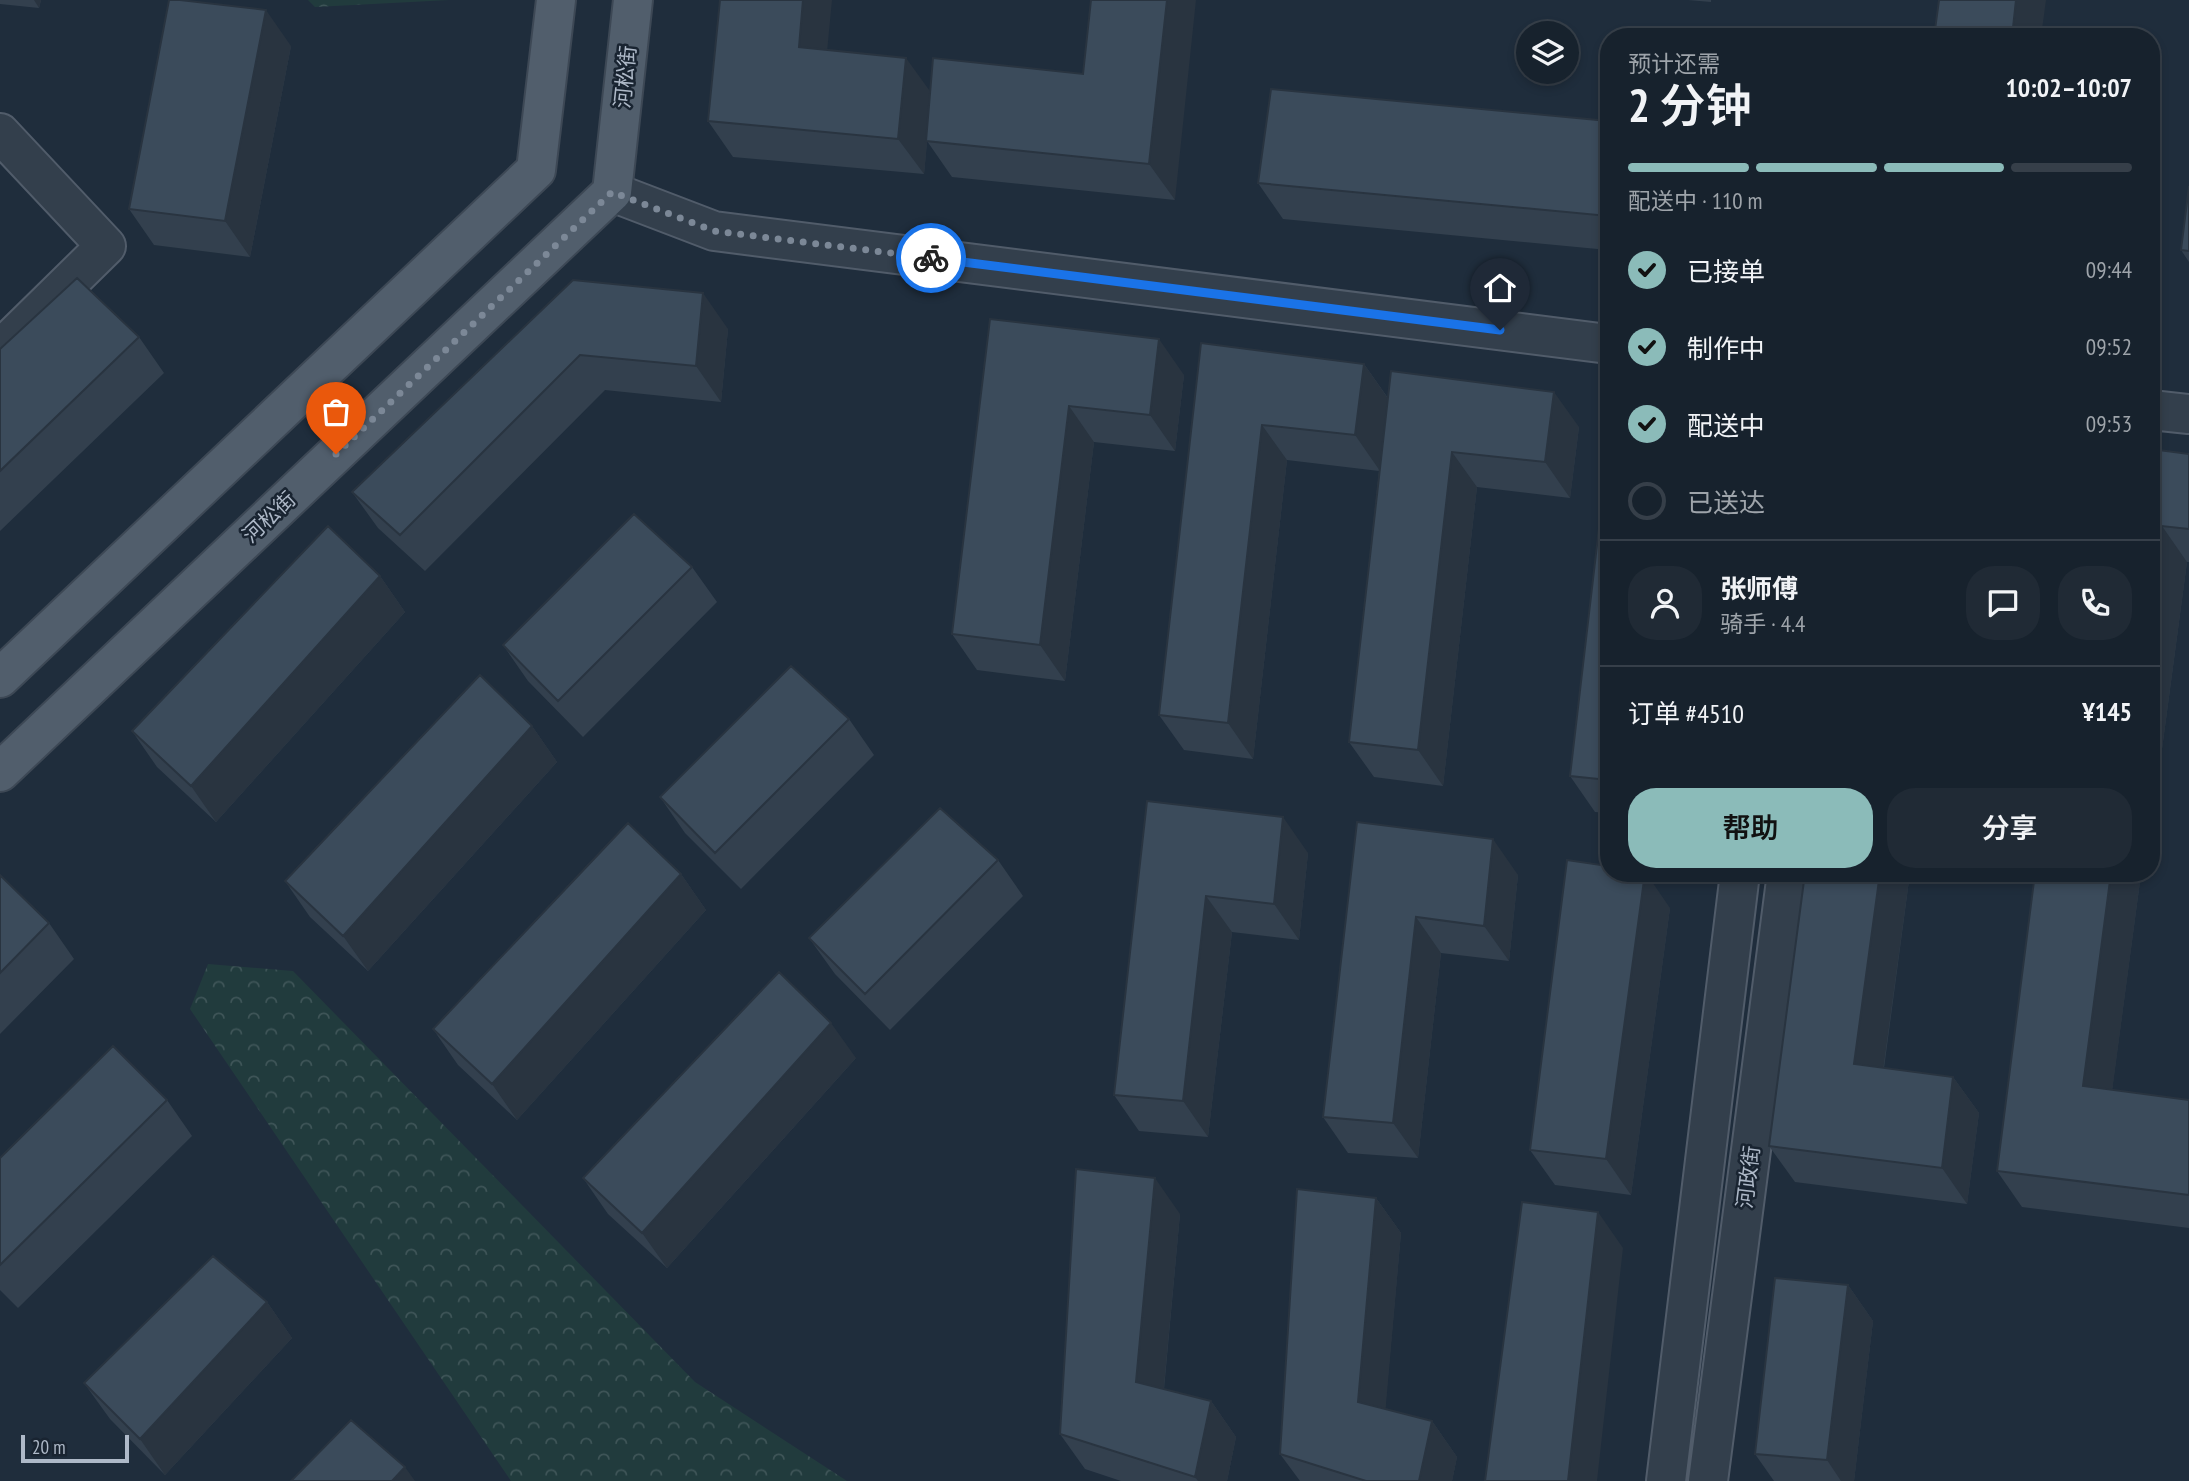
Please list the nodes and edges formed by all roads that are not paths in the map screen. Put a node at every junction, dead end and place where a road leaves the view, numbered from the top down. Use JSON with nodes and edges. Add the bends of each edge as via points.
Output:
{"nodes":[{"id":1,"x":556,"y":0,"type":"edge"},
{"id":2,"x":633,"y":0,"type":"edge"},
{"id":3,"x":0,"y":134,"type":"edge"},
{"id":4,"x":612,"y":192,"type":"junction"},
{"id":5,"x":1600,"y":343,"type":"edge"},
{"id":6,"x":0,"y":350,"type":"edge"},
{"id":7,"x":2160,"y":411,"type":"edge"},
{"id":8,"x":2189,"y":414,"type":"edge"},
{"id":9,"x":0,"y":678,"type":"edge"},
{"id":10,"x":0,"y":772,"type":"edge"},
{"id":11,"x":1739,"y":882,"type":"edge"},
{"id":12,"x":1786,"y":882,"type":"edge"},
{"id":13,"x":1666,"y":1481,"type":"edge"},
{"id":14,"x":1708,"y":1481,"type":"edge"}],
"edges":[{"from":1,"to":9,"type":"main road","via":[[536,170]]},
{"from":2,"to":4,"type":"main road","name":"河松街"},
{"from":3,"to":6,"type":"street","via":[[106,246]]},
{"from":4,"to":5,"type":"street","via":[[714,231]]},
{"from":4,"to":10,"type":"main road","name":"河松街"},
{"from":7,"to":8,"type":"street"},
{"from":11,"to":13,"type":"street"},
{"from":12,"to":14,"type":"street","name":"河政街"}]}
